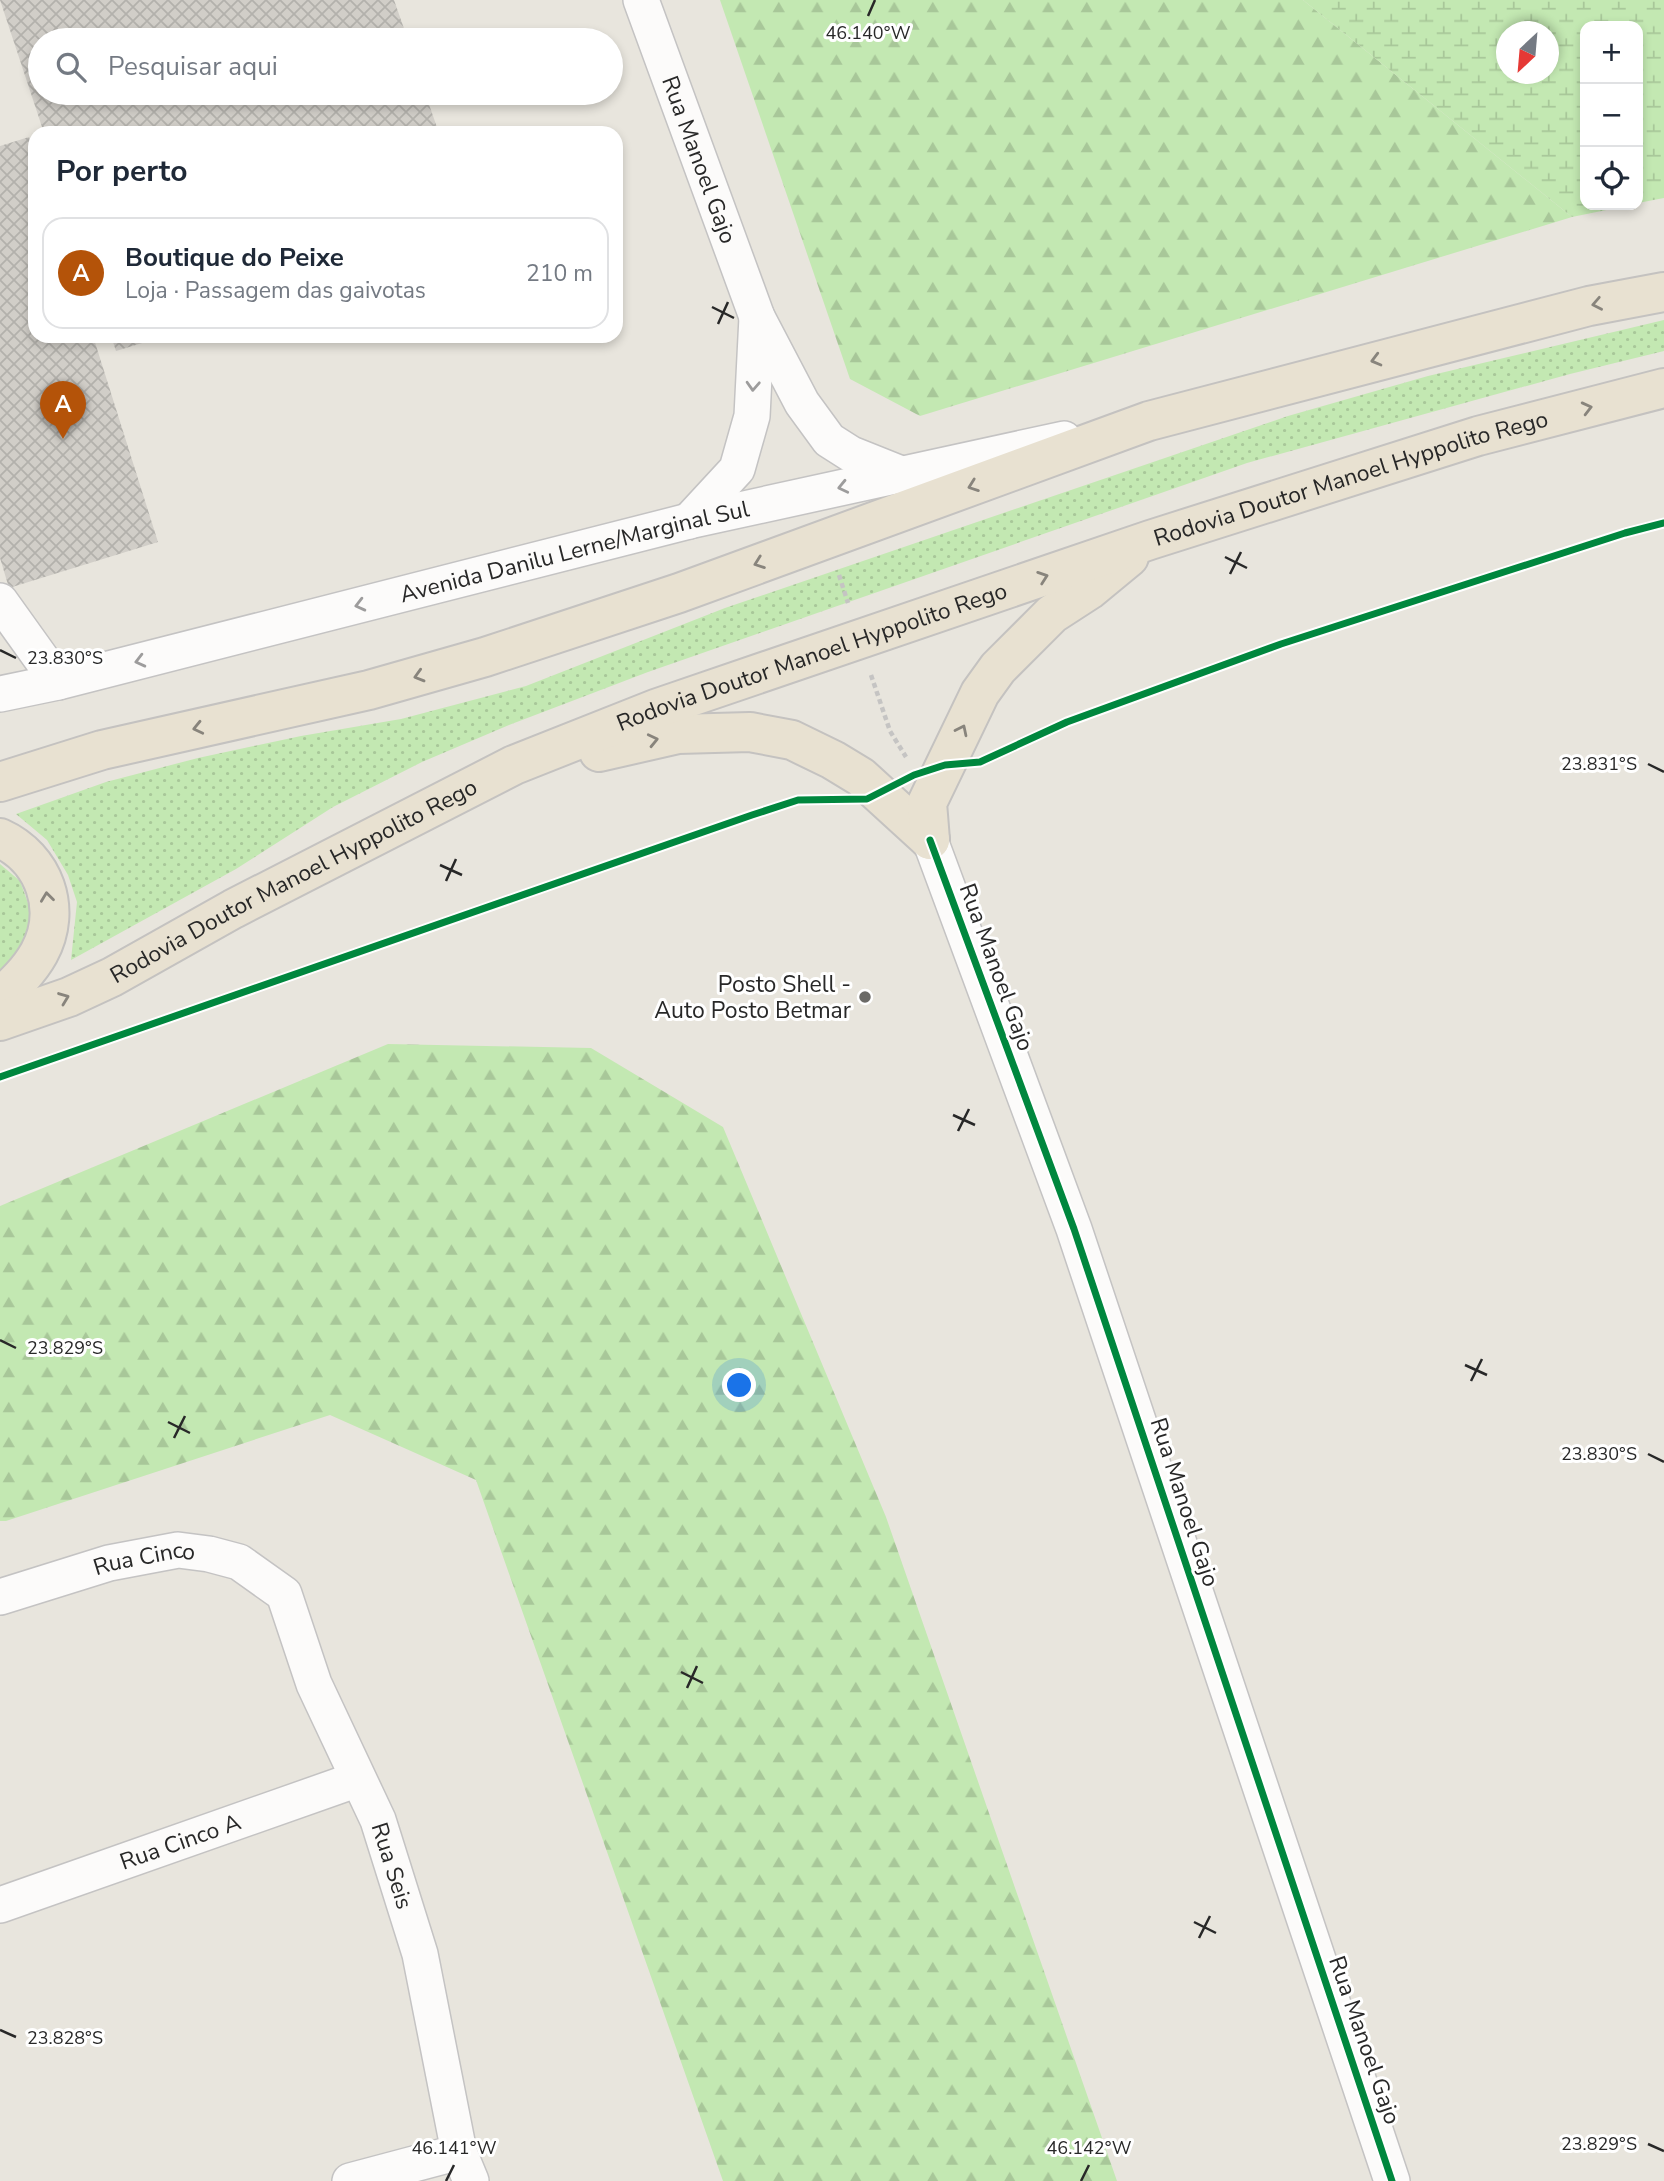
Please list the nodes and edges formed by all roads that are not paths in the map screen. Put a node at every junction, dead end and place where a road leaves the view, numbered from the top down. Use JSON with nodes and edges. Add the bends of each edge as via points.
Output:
{"nodes":[{"id":1,"x":641,"y":0,"type":"edge"},
{"id":2,"x":1664,"y":292,"type":"edge"},
{"id":3,"x":757,"y":317,"type":"junction"},
{"id":4,"x":1664,"y":388,"type":"edge"},
{"id":5,"x":1149,"y":421,"type":"junction"},
{"id":6,"x":901,"y":474,"type":"junction"},
{"id":7,"x":689,"y":521,"type":"junction"},
{"id":8,"x":1150,"y":540,"type":"junction"},
{"id":9,"x":0,"y":601,"type":"edge"},
{"id":10,"x":58,"y":682,"type":"junction"},
{"id":11,"x":0,"y":694,"type":"edge"},
{"id":12,"x":514,"y":765,"type":"junction"},
{"id":13,"x":0,"y":782,"type":"edge"},
{"id":14,"x":0,"y":838,"type":"edge"},
{"id":15,"x":930,"y":840,"type":"junction"},
{"id":16,"x":0,"y":998,"type":"edge"},
{"id":17,"x":0,"y":1021,"type":"edge"},
{"id":18,"x":284,"y":1594,"type":"joint"},
{"id":19,"x":0,"y":1597,"type":"edge"},
{"id":20,"x":358,"y":1779,"type":"junction"},
{"id":21,"x":0,"y":1905,"type":"edge"},
{"id":22,"x":465,"y":2167,"type":"edge"},
{"id":23,"x":351,"y":2181,"type":"edge"},
{"id":24,"x":1392,"y":2181,"type":"edge"}],
"edges":[{"from":1,"to":3,"type":"street","name":"Rua Manoel Gajo"},
{"from":2,"to":5,"type":"highway","one_way":true,"via":[[1590,306]]},
{"from":3,"to":6,"type":"street","name":"Rua Manoel Gajo","via":[[802,403],[829,440]]},
{"from":3,"to":7,"type":"street","name":"Rua Manoel Gajo","one_way":true,"via":[[752,416],[737,469]]},
{"from":8,"to":4,"type":"highway","name":"Rodovia Doutor Manoel Hyppolito Rego","one_way":true,"via":[[1478,436]]},
{"from":5,"to":6,"type":"street","name":"Avenida Danilu Lerne/Marginal Sul"},
{"from":5,"to":13,"type":"highway","one_way":true,"via":[[679,593],[485,657],[369,690],[102,750]]},
{"from":6,"to":7,"type":"street","name":"Avenida Danilu Lerne/Marginal Sul","one_way":true},
{"from":7,"to":10,"type":"street","name":"Avenida Danilu Lerne/Marginal Sul","one_way":true},
{"from":12,"to":8,"type":"highway","name":"Rodovia Doutor Manoel Hyppolito Rego","one_way":true,"via":[[658,708]]},
{"from":15,"to":8,"type":"highway","one_way":true,"via":[[927,803],[992,676],[1052,614]]},
{"from":9,"to":10,"type":"street"},
{"from":10,"to":11,"type":"street","name":"Avenida Danilu Lerne/Marginal Sul"},
{"from":12,"to":15,"type":"highway","one_way":true,"via":[[597,753],[678,734],[750,732],[792,740],[833,760],[861,777]]},
{"from":17,"to":12,"type":"highway","name":"Rodovia Doutor Manoel Hyppolito Rego","one_way":true,"via":[[112,976]]},
{"from":16,"to":14,"type":"highway","one_way":true,"via":[[24,976],[41,951],[48,923],[48,891],[34,863]]},
{"from":15,"to":24,"type":"street","name":"Rua Manoel Gajo","via":[[1074,1229]]},
{"from":18,"to":19,"type":"street","name":"Rua Cinco","via":[[239,1562],[178,1550],[108,1563]]},
{"from":18,"to":20,"type":"street","name":"Rua Seis","via":[[314,1684]]},
{"from":20,"to":21,"type":"street","name":"Rua Cinco A"},
{"from":20,"to":22,"type":"street","name":"Rua Seis","via":[[378,1820],[420,1954]]},
{"from":22,"to":23,"type":"street","name":"Rua Seis"}]}
